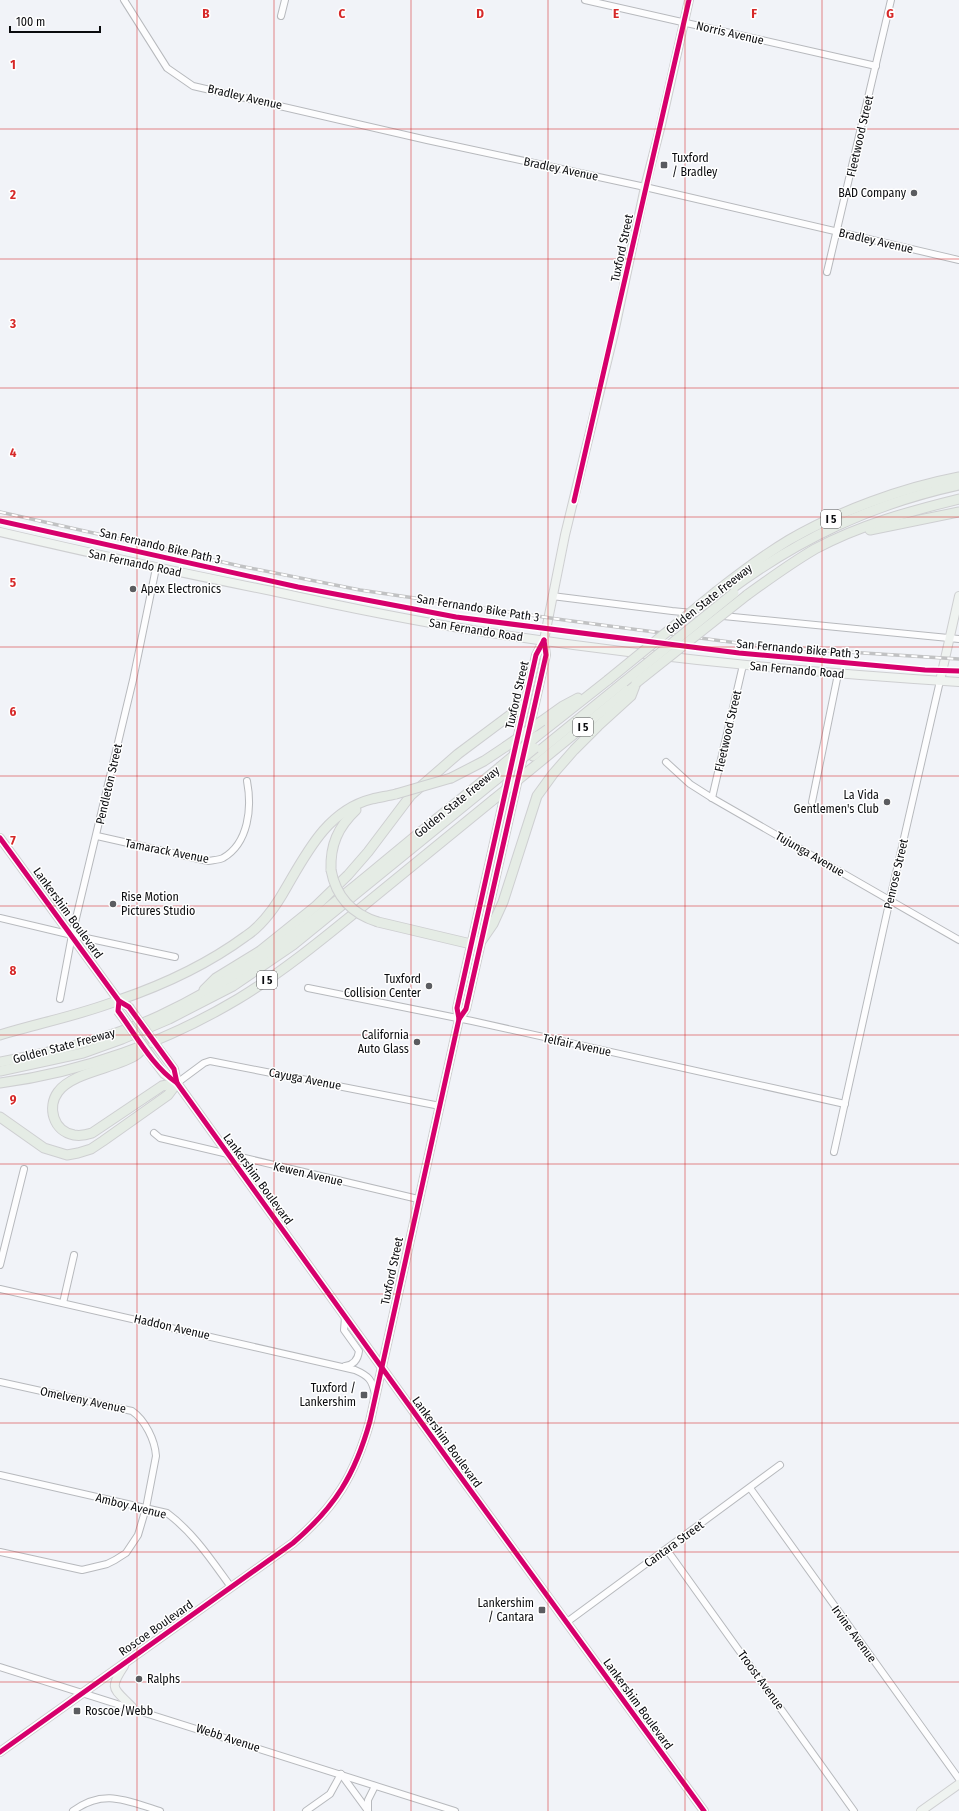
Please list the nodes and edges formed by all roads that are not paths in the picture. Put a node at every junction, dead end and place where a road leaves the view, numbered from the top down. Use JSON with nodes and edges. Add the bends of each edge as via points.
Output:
{"nodes":[{"id":1,"x":124,"y":0,"type":"edge"},
{"id":2,"x":285,"y":0,"type":"edge"},
{"id":3,"x":585,"y":0,"type":"edge"},
{"id":4,"x":689,"y":0,"type":"edge"},
{"id":5,"x":891,"y":0,"type":"edge"},
{"id":6,"x":282,"y":16,"type":"dead end"},
{"id":7,"x":684,"y":23,"type":"junction"},
{"id":8,"x":876,"y":66,"type":"junction"},
{"id":9,"x":645,"y":187,"type":"junction"},
{"id":10,"x":838,"y":232,"type":"junction"},
{"id":11,"x":959,"y":260,"type":"edge"},
{"id":12,"x":827,"y":272,"type":"dead end"},
{"id":13,"x":959,"y":477,"type":"edge"},
{"id":14,"x":959,"y":485,"type":"edge"},
{"id":15,"x":959,"y":489,"type":"edge"},
{"id":16,"x":959,"y":499,"type":"edge"},
{"id":17,"x":959,"y":512,"type":"edge"},
{"id":18,"x":0,"y":532,"type":"edge"},
{"id":19,"x":856,"y":532,"type":"junction"},
{"id":20,"x":156,"y":568,"type":"junction"},
{"id":21,"x":730,"y":593,"type":"junction"},
{"id":22,"x":552,"y":596,"type":"junction"},
{"id":23,"x":959,"y":596,"type":"edge"},
{"id":24,"x":950,"y":639,"type":"junction"},
{"id":25,"x":959,"y":639,"type":"edge"},
{"id":26,"x":544,"y":640,"type":"junction"},
{"id":27,"x":743,"y":665,"type":"junction"},
{"id":28,"x":838,"y":674,"type":"junction"},
{"id":29,"x":940,"y":681,"type":"junction"},
{"id":30,"x":959,"y":682,"type":"edge"},
{"id":31,"x":636,"y":683,"type":"junction"},
{"id":32,"x":597,"y":688,"type":"junction"},
{"id":33,"x":525,"y":704,"type":"junction"},
{"id":34,"x":666,"y":762,"type":"dead end"},
{"id":35,"x":247,"y":781,"type":"dead end"},
{"id":36,"x":496,"y":783,"type":"junction"},
{"id":37,"x":396,"y":794,"type":"junction"},
{"id":38,"x":712,"y":798,"type":"junction"},
{"id":39,"x":812,"y":802,"type":"dead end"},
{"id":40,"x":97,"y":836,"type":"junction"},
{"id":41,"x":0,"y":838,"type":"edge"},
{"id":42,"x":487,"y":872,"type":"junction"},
{"id":43,"x":492,"y":896,"type":"junction"},
{"id":44,"x":890,"y":899,"type":"junction"},
{"id":45,"x":0,"y":918,"type":"edge"},
{"id":46,"x":72,"y":936,"type":"junction"},
{"id":47,"x":482,"y":940,"type":"junction"},
{"id":48,"x":959,"y":940,"type":"edge"},
{"id":49,"x":471,"y":944,"type":"junction"},
{"id":50,"x":176,"y":957,"type":"dead end"},
{"id":51,"x":308,"y":988,"type":"dead end"},
{"id":52,"x":60,"y":999,"type":"dead end"},
{"id":53,"x":194,"y":999,"type":"junction"},
{"id":54,"x":118,"y":1001,"type":"junction"},
{"id":55,"x":459,"y":1019,"type":"junction"},
{"id":56,"x":0,"y":1035,"type":"edge"},
{"id":57,"x":148,"y":1043,"type":"junction"},
{"id":58,"x":0,"y":1062,"type":"edge"},
{"id":59,"x":0,"y":1071,"type":"edge"},
{"id":60,"x":0,"y":1075,"type":"edge"},
{"id":61,"x":177,"y":1083,"type":"junction"},
{"id":62,"x":0,"y":1084,"type":"edge"},
{"id":63,"x":845,"y":1104,"type":"junction"},
{"id":64,"x":440,"y":1106,"type":"junction"},
{"id":65,"x":0,"y":1117,"type":"edge"},
{"id":66,"x":154,"y":1133,"type":"dead end"},
{"id":67,"x":834,"y":1152,"type":"dead end"},
{"id":68,"x":229,"y":1156,"type":"junction"},
{"id":69,"x":24,"y":1169,"type":"dead end"},
{"id":70,"x":418,"y":1199,"type":"junction"},
{"id":71,"x":74,"y":1255,"type":"dead end"},
{"id":72,"x":0,"y":1265,"type":"edge"},
{"id":73,"x":0,"y":1289,"type":"edge"},
{"id":74,"x":63,"y":1303,"type":"junction"},
{"id":75,"x":345,"y":1317,"type":"junction"},
{"id":76,"x":343,"y":1366,"type":"junction"},
{"id":77,"x":381,"y":1366,"type":"junction"},
{"id":78,"x":0,"y":1382,"type":"edge"},
{"id":79,"x":376,"y":1395,"type":"junction"},
{"id":80,"x":780,"y":1465,"type":"dead end"},
{"id":81,"x":0,"y":1474,"type":"edge"},
{"id":82,"x":750,"y":1488,"type":"junction"},
{"id":83,"x":146,"y":1508,"type":"junction"},
{"id":84,"x":322,"y":1517,"type":"joint"},
{"id":85,"x":667,"y":1550,"type":"junction"},
{"id":86,"x":0,"y":1552,"type":"edge"},
{"id":87,"x":231,"y":1587,"type":"junction"},
{"id":88,"x":566,"y":1622,"type":"junction"},
{"id":89,"x":128,"y":1661,"type":"junction"},
{"id":90,"x":0,"y":1667,"type":"edge"},
{"id":91,"x":84,"y":1692,"type":"junction"},
{"id":92,"x":132,"y":1707,"type":"junction"},
{"id":93,"x":0,"y":1752,"type":"edge"},
{"id":94,"x":341,"y":1774,"type":"junction"},
{"id":95,"x":959,"y":1779,"type":"edge"},
{"id":96,"x":959,"y":1784,"type":"edge"},
{"id":97,"x":375,"y":1786,"type":"junction"},
{"id":98,"x":145,"y":1809,"type":"edge"},
{"id":99,"x":73,"y":1811,"type":"edge"},
{"id":100,"x":160,"y":1811,"type":"edge"},
{"id":101,"x":306,"y":1811,"type":"edge"},
{"id":102,"x":368,"y":1811,"type":"edge"},
{"id":103,"x":455,"y":1811,"type":"edge"},
{"id":104,"x":704,"y":1811,"type":"edge"},
{"id":105,"x":854,"y":1811,"type":"edge"},
{"id":106,"x":921,"y":1811,"type":"edge"}],
"edges":[{"from":1,"to":9,"type":"street","name":"Bradley Avenue","via":[[167,68],[193,86]]},
{"from":2,"to":6,"type":"street"},
{"from":3,"to":7,"type":"street","name":"Norris Avenue"},
{"from":4,"to":7,"type":"main road","name":"Tuxford Street"},
{"from":5,"to":8,"type":"street","name":"Fleetwood Street"},
{"from":7,"to":8,"type":"street","name":"Norris Avenue"},
{"from":7,"to":9,"type":"main road","name":"Tuxford Street"},
{"from":8,"to":10,"type":"street","name":"Fleetwood Street"},
{"from":9,"to":10,"type":"street","name":"Bradley Avenue"},
{"from":9,"to":22,"type":"main road","name":"Tuxford Street"},
{"from":10,"to":11,"type":"street","name":"Bradley Avenue"},
{"from":10,"to":12,"type":"street","name":"Fleetwood Street"},
{"from":13,"to":32,"type":"highway","name":"Golden State Freeway","number":"I 5","bridge":true,"via":[[893,494],[861,506],[766,554]]},
{"from":14,"to":21,"type":"highway","via":[[865,512],[787,551]]},
{"from":15,"to":21,"type":"highway","via":[[873,514],[815,540]]},
{"from":16,"to":19,"type":"highway","name":"Golden State Freeway","number":"I 5","via":[[893,517]]},
{"from":17,"to":19,"type":"highway"},
{"from":18,"to":20,"type":"main road","name":"San Fernando Road"},
{"from":19,"to":31,"type":"highway","name":"Golden State Freeway","number":"I 5","bridge":true,"via":[[817,548],[795,561],[747,595]]},
{"from":20,"to":26,"type":"main road","name":"San Fernando Road","via":[[440,624]]},
{"from":20,"to":40,"type":"street","name":"Pendleton Street"},
{"from":21,"to":36,"type":"highway","bridge":true},
{"from":22,"to":24,"type":"street","via":[[672,611]]},
{"from":22,"to":26,"type":"main road","name":"Tuxford Street"},
{"from":23,"to":24,"type":"main road","name":"Penrose Street"},
{"from":24,"to":25,"type":"street"},
{"from":24,"to":29,"type":"main road","name":"Penrose Street"},
{"from":26,"to":27,"type":"main road","name":"San Fernando Road"},
{"from":26,"to":33,"type":"main road","name":"Tuxford Street","via":[[536,655]]},
{"from":26,"to":43,"type":"main road","name":"Tuxford Street","via":[[546,655]]},
{"from":27,"to":28,"type":"main road","name":"San Fernando Road"},
{"from":27,"to":38,"type":"street","name":"Fleetwood Street"},
{"from":28,"to":29,"type":"main road","name":"San Fernando Road"},
{"from":28,"to":39,"type":"street"},
{"from":29,"to":30,"type":"main road","name":"San Fernando Road"},
{"from":29,"to":44,"type":"street","name":"Penrose Street"},
{"from":31,"to":47,"type":"highway","via":[[631,696],[574,750],[552,774],[537,796],[503,902]]},
{"from":31,"to":57,"type":"highway","name":"Golden State Freeway","number":"I 5","bridge":true,"via":[[298,959],[217,1011]]},
{"from":32,"to":37,"type":"highway","bridge":true,"via":[[563,706],[484,761],[451,778]]},
{"from":32,"to":53,"type":"highway","name":"Golden State Freeway","number":"I 5","bridge":true,"via":[[272,951]]},
{"from":33,"to":42,"type":"main road","name":"Tuxford Street"},
{"from":33,"to":53,"type":"highway","via":[[458,754],[416,791],[366,856],[316,906],[260,951],[216,978]]},
{"from":34,"to":38,"type":"street","name":"Tujunga Avenue","via":[[686,781]]},
{"from":35,"to":40,"type":"street","name":"Tamarack Avenue","via":[[250,798],[242,839],[235,850],[222,858],[208,861]]},
{"from":36,"to":59,"type":"highway","via":[[293,945],[233,986],[169,1019],[122,1039],[83,1053]]},
{"from":36,"to":60,"type":"highway","via":[[282,960],[223,997],[164,1026],[95,1054]]},
{"from":37,"to":49,"type":"highway","bridge":true,"via":[[364,805],[348,817],[341,827],[333,846],[331,870],[336,888],[346,904],[360,915],[378,922]]},
{"from":37,"to":54,"type":"highway","via":[[361,803],[323,830],[311,845],[270,914],[247,936],[190,970]]},
{"from":38,"to":44,"type":"street","name":"Tujunga Avenue"},
{"from":40,"to":46,"type":"street","name":"Pendleton Street"},
{"from":41,"to":46,"type":"main road","name":"Lankershim Boulevard"},
{"from":42,"to":43,"type":"main road","via":[[492,877]]},
{"from":42,"to":49,"type":"main road","name":"Tuxford Street"},
{"from":43,"to":47,"type":"main road","name":"Tuxford Street"},
{"from":44,"to":48,"type":"street","name":"Tujunga Avenue"},
{"from":44,"to":63,"type":"street","name":"Penrose Street"},
{"from":45,"to":46,"type":"street"},
{"from":46,"to":50,"type":"street"},
{"from":46,"to":52,"type":"street","name":"Pendleton Street"},
{"from":46,"to":54,"type":"main road","name":"Lankershim Boulevard"},
{"from":47,"to":49,"type":"highway"},
{"from":47,"to":55,"type":"main road","name":"Tuxford Street","via":[[466,1009]]},
{"from":49,"to":55,"type":"main road","name":"Tuxford Street","via":[[457,1008]]},
{"from":51,"to":55,"type":"street","name":"Telfair Avenue"},
{"from":53,"to":58,"type":"highway","name":"Golden State Freeway","number":"I 5","via":[[114,1034],[80,1045]]},
{"from":54,"to":56,"type":"highway"},
{"from":54,"to":61,"type":"main road","name":"Lankershim Boulevard","bridge":true,"via":[[129,1007],[174,1069]]},
{"from":54,"to":61,"type":"main road","name":"Lankershim Boulevard","bridge":true,"via":[[118,1011],[164,1074]]},
{"from":55,"to":63,"type":"street","name":"Telfair Avenue"},
{"from":55,"to":64,"type":"main road","name":"Tuxford Street"},
{"from":57,"to":61,"type":"highway","via":[[136,1055],[64,1085],[58,1092],[52,1108],[53,1118],[58,1125],[73,1135],[92,1133],[162,1086]]},
{"from":57,"to":62,"type":"highway","name":"Golden State Freeway","number":"I 5","via":[[70,1069]]},
{"from":61,"to":64,"type":"street","name":"Cayuga Avenue","via":[[210,1060]]},
{"from":61,"to":65,"type":"highway","via":[[168,1095],[91,1149],[78,1154],[68,1155],[44,1148]]},
{"from":61,"to":68,"type":"main road","name":"Lankershim Boulevard"},
{"from":63,"to":67,"type":"street","name":"Penrose Street"},
{"from":64,"to":70,"type":"main road","name":"Tuxford Street"},
{"from":66,"to":68,"type":"street","name":"Kewen Avenue","via":[[160,1138]]},
{"from":68,"to":70,"type":"street","name":"Kewen Avenue"},
{"from":68,"to":75,"type":"main road","name":"Lankershim Boulevard"},
{"from":69,"to":72,"type":"street"},
{"from":70,"to":77,"type":"main road","name":"Tuxford Street"},
{"from":71,"to":74,"type":"street"},
{"from":73,"to":74,"type":"street","name":"Haddon Avenue"},
{"from":74,"to":76,"type":"street","name":"Haddon Avenue"},
{"from":75,"to":76,"type":"street","via":[[344,1330],[359,1351],[353,1364]]},
{"from":75,"to":77,"type":"main road","name":"Lankershim Boulevard"},
{"from":76,"to":79,"type":"street","name":"Haddon Avenue","via":[[368,1377],[372,1381]]},
{"from":77,"to":79,"type":"main road","name":"Tuxford Street"},
{"from":77,"to":88,"type":"main road","name":"Lankershim Boulevard"},
{"from":78,"to":83,"type":"street","name":"Omelveny Avenue","via":[[132,1411],[139,1416],[146,1425],[156,1450]]},
{"from":79,"to":84,"type":"main road","name":"Tuxford Street","via":[[360,1455],[343,1488]]},
{"from":80,"to":82,"type":"street","name":"Cantara Street"},
{"from":81,"to":83,"type":"street","name":"Amboy Avenue"},
{"from":82,"to":85,"type":"street","name":"Cantara Street"},
{"from":82,"to":95,"type":"street","name":"Irvine Avenue"},
{"from":83,"to":86,"type":"street","name":"Omelveny Avenue","via":[[132,1546],[126,1553],[107,1564],[82,1570]]},
{"from":83,"to":87,"type":"street","name":"Amboy Avenue","via":[[167,1513],[181,1523]]},
{"from":84,"to":87,"type":"main road","name":"Roscoe Boulevard","via":[[293,1544]]},
{"from":85,"to":88,"type":"street","name":"Cantara Street"},
{"from":85,"to":105,"type":"street","name":"Troost Avenue"},
{"from":87,"to":89,"type":"main road","name":"Roscoe Boulevard"},
{"from":88,"to":104,"type":"main road","name":"Lankershim Boulevard"},
{"from":89,"to":91,"type":"main road","name":"Roscoe Boulevard"},
{"from":89,"to":92,"type":"main road","via":[[114,1684],[116,1692]]},
{"from":90,"to":91,"type":"street","name":"Webb Avenue"},
{"from":91,"to":92,"type":"street","name":"Webb Avenue"},
{"from":91,"to":93,"type":"main road","name":"Roscoe Boulevard"},
{"from":92,"to":94,"type":"street","name":"Webb Avenue"},
{"from":94,"to":97,"type":"street","name":"Webb Avenue"},
{"from":94,"to":101,"type":"street","via":[[330,1794]]},
{"from":94,"to":102,"type":"street"},
{"from":96,"to":106,"type":"main road"},
{"from":97,"to":102,"type":"street","via":[[368,1800]]},
{"from":97,"to":103,"type":"street","name":"Webb Avenue"},
{"from":98,"to":99,"type":"street","via":[[115,1798],[98,1798],[82,1804]]},
{"from":98,"to":100,"type":"street"}]}
